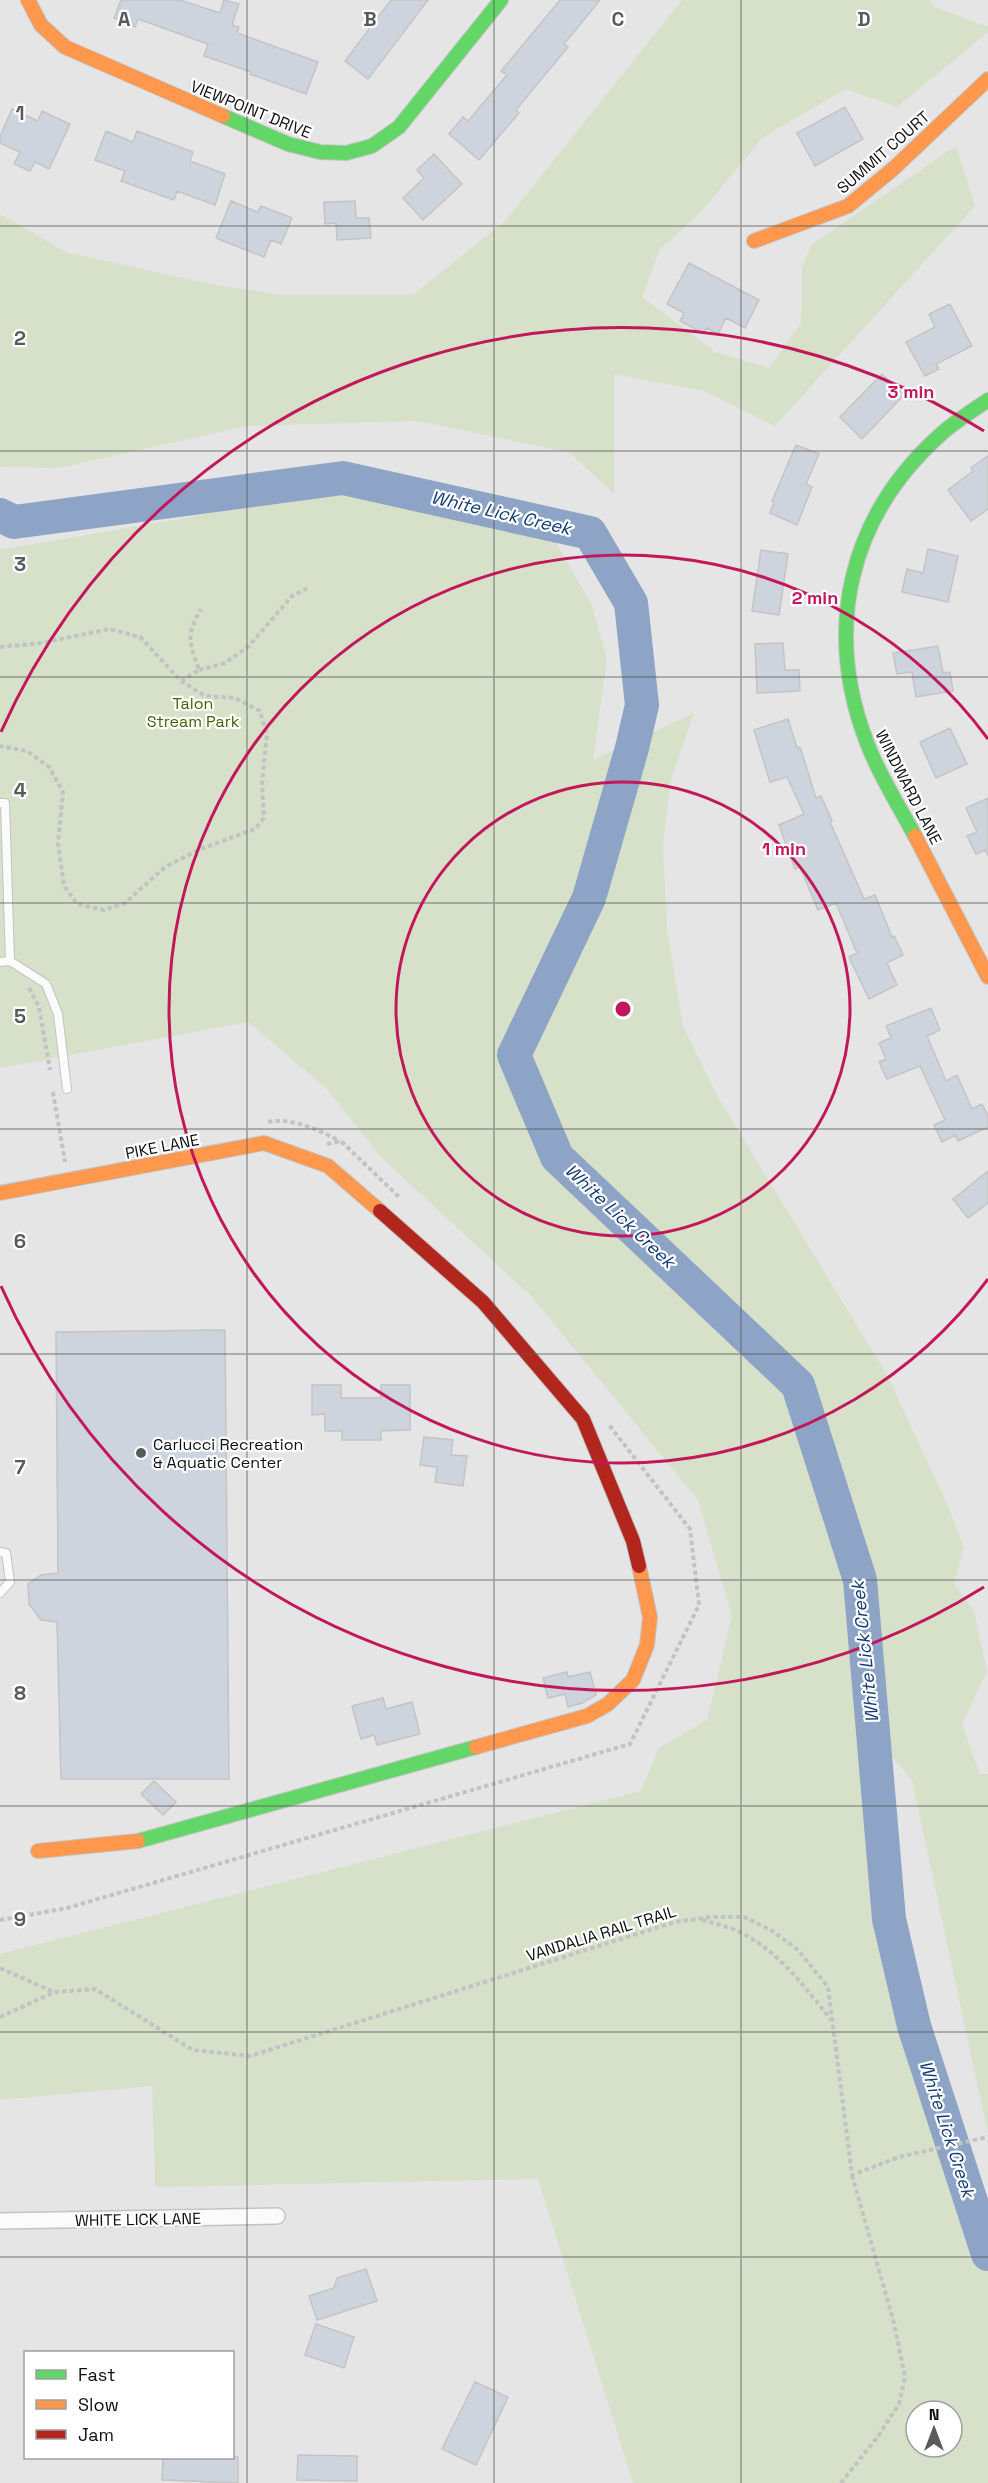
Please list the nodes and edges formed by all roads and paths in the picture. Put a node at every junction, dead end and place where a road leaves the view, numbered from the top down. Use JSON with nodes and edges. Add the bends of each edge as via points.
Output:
{"nodes":[{"id":1,"x":28,"y":0,"type":"edge"},
{"id":2,"x":501,"y":0,"type":"edge"},
{"id":3,"x":988,"y":79,"type":"edge"},
{"id":4,"x":754,"y":241,"type":"dead end"},
{"id":5,"x":988,"y":400,"type":"edge"},
{"id":6,"x":308,"y":588,"type":"dead end"},
{"id":7,"x":201,"y":609,"type":"dead end"},
{"id":8,"x":0,"y":646,"type":"edge"},
{"id":9,"x":199,"y":670,"type":"junction"},
{"id":10,"x":181,"y":681,"type":"junction"},
{"id":11,"x":0,"y":746,"type":"edge"},
{"id":12,"x":0,"y":803,"type":"edge"},
{"id":13,"x":9,"y":961,"type":"junction"},
{"id":14,"x":0,"y":962,"type":"edge"},
{"id":15,"x":988,"y":977,"type":"edge"},
{"id":16,"x":26,"y":984,"type":"dead end"},
{"id":17,"x":67,"y":1089,"type":"dead end"},
{"id":18,"x":256,"y":1124,"type":"dead end"},
{"id":19,"x":341,"y":1141,"type":"junction"},
{"id":20,"x":321,"y":1145,"type":"dead end"},
{"id":21,"x":76,"y":1161,"type":"dead end"},
{"id":22,"x":0,"y":1193,"type":"edge"},
{"id":23,"x":406,"y":1204,"type":"dead end"},
{"id":24,"x":603,"y":1418,"type":"dead end"},
{"id":25,"x":0,"y":1552,"type":"edge"},
{"id":26,"x":0,"y":1593,"type":"edge"},
{"id":27,"x":39,"y":1851,"type":"dead end"},
{"id":28,"x":698,"y":1918,"type":"junction"},
{"id":29,"x":0,"y":1920,"type":"edge"},
{"id":30,"x":0,"y":1968,"type":"edge"},
{"id":31,"x":55,"y":1992,"type":"junction"},
{"id":32,"x":0,"y":2017,"type":"edge"},
{"id":33,"x":833,"y":2022,"type":"junction"},
{"id":34,"x":988,"y":2137,"type":"edge"},
{"id":35,"x":852,"y":2175,"type":"junction"},
{"id":36,"x":277,"y":2216,"type":"dead end"},
{"id":37,"x":0,"y":2221,"type":"edge"},
{"id":38,"x":841,"y":2483,"type":"edge"}],
"edges":[{"from":1,"to":2,"type":"street","name":"VIEWPOINT DRIVE","via":[[31,11],[51,36],[84,57],[288,144],[345,154],[381,142],[399,127]]},
{"from":3,"to":4,"type":"street","name":"SUMMIT COURT","via":[[848,206]]},
{"from":5,"to":15,"type":"street","name":"WINDWARD LANE","via":[[940,435],[889,491],[858,555],[850,582],[846,648],[849,678],[867,743]]},
{"from":6,"to":9,"type":"path","via":[[292,597],[249,646],[225,663]]},
{"from":7,"to":9,"type":"path","via":[[190,629]]},
{"from":8,"to":10,"type":"path","via":[[42,644],[109,629],[141,636]]},
{"from":9,"to":10,"type":"path"},
{"from":10,"to":11,"type":"path","via":[[205,696],[235,698],[260,711],[267,735],[262,783],[264,818],[255,829],[165,867],[125,903],[104,910],[77,904],[64,886],[58,843],[63,792],[49,767],[27,751]]},
{"from":12,"to":13,"type":"lane","via":[[5,803]]},
{"from":13,"to":14,"type":"lane"},
{"from":13,"to":17,"type":"lane","via":[[46,984],[58,1014]]},
{"from":16,"to":21,"type":"path","via":[[39,1007],[65,1163]]},
{"from":18,"to":19,"type":"path","via":[[277,1120],[318,1130]]},
{"from":19,"to":20,"type":"path"},
{"from":19,"to":23,"type":"path"},
{"from":22,"to":27,"type":"street","name":"PIKE LANE","via":[[264,1143],[328,1166],[483,1302],[583,1419],[633,1541],[650,1617],[647,1645],[633,1680],[608,1704],[587,1716],[147,1840]]},
{"from":24,"to":29,"type":"path","via":[[690,1529],[699,1605],[630,1744],[67,1908]]},
{"from":25,"to":26,"type":"lane","via":[[6,1553],[10,1582]]},
{"from":28,"to":31,"type":"path","name":"VANDALIA RAIL TRAIL","via":[[629,1936],[250,2056],[193,2050],[95,1989]]},
{"from":28,"to":33,"type":"path","via":[[734,1930],[764,1946],[798,1978]]},
{"from":28,"to":33,"type":"path","name":"VANDALIA RAIL TRAIL","via":[[744,1917],[798,1950],[828,1987]]},
{"from":30,"to":31,"type":"path"},
{"from":31,"to":32,"type":"path"},
{"from":33,"to":35,"type":"path","name":"VANDALIA RAIL TRAIL"},
{"from":34,"to":35,"type":"path","via":[[899,2157]]},
{"from":35,"to":38,"type":"path","name":"VANDALIA RAIL TRAIL","via":[[894,2323],[904,2377],[899,2404]]},
{"from":36,"to":37,"type":"street","name":"WHITE LICK LANE"}]}
